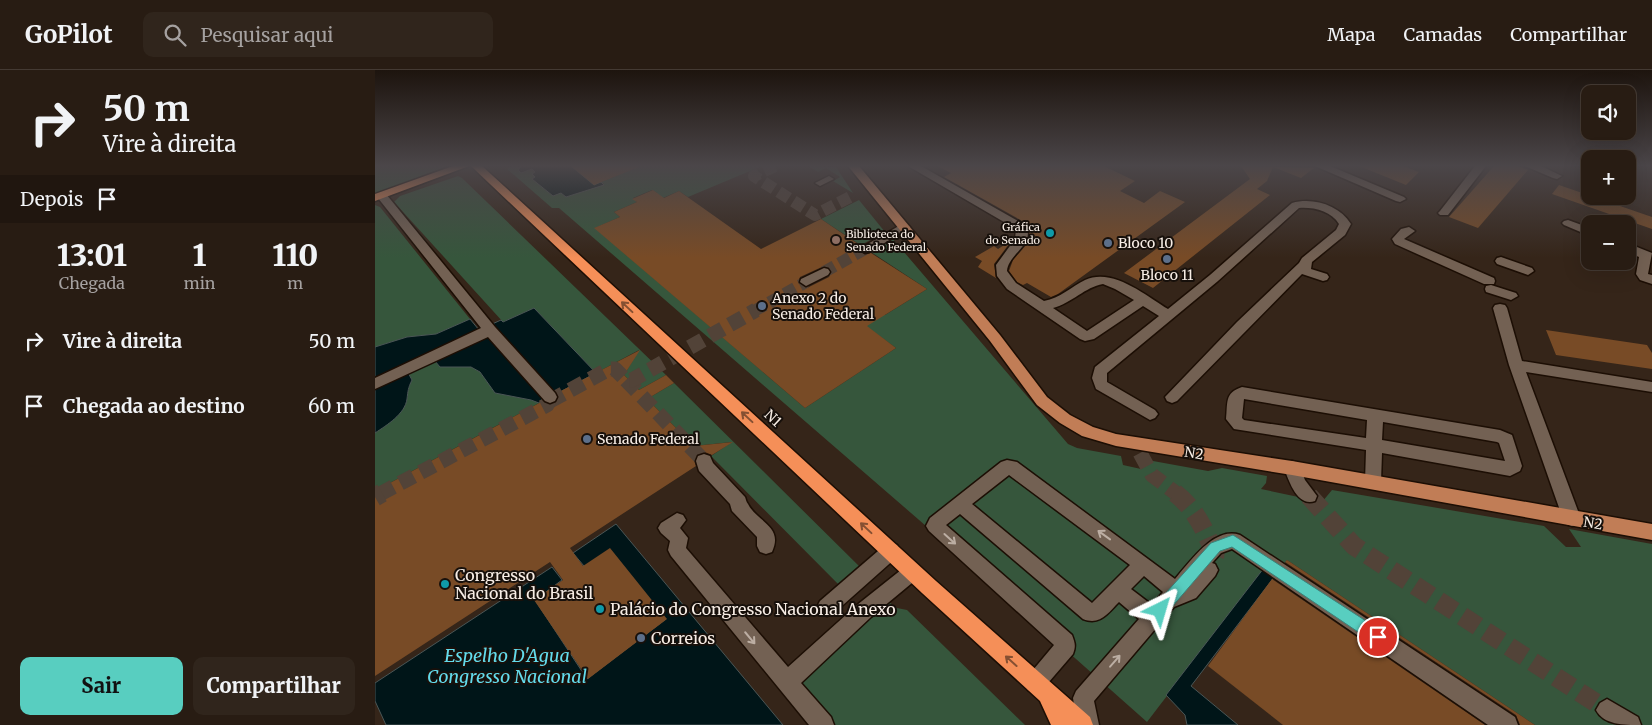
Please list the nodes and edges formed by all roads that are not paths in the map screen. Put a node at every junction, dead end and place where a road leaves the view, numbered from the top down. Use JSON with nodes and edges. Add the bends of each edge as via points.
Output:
{"nodes":[{"id":1,"x":378,"y":197,"type":"edge"},
{"id":2,"x":509,"y":197,"type":"edge"},
{"id":3,"x":879,"y":197,"type":"edge"},
{"id":4,"x":967,"y":197,"type":"edge"},
{"id":5,"x":1394,"y":197,"type":"edge"},
{"id":6,"x":1457,"y":197,"type":"edge"},
{"id":7,"x":1400,"y":199,"type":"dead end"},
{"id":8,"x":1444,"y":213,"type":"dead end"},
{"id":9,"x":1568,"y":223,"type":"dead end"},
{"id":10,"x":904,"y":227,"type":"junction"},
{"id":11,"x":1581,"y":228,"type":"edge"},
{"id":12,"x":1409,"y":231,"type":"dead end"},
{"id":13,"x":865,"y":248,"type":"tunnel mouth"},
{"id":14,"x":1636,"y":251,"type":"edge"},
{"id":15,"x":1649,"y":256,"type":"edge"},
{"id":16,"x":1501,"y":261,"type":"dead end"},
{"id":17,"x":1303,"y":266,"type":"junction"},
{"id":18,"x":1528,"y":271,"type":"dead end"},
{"id":19,"x":824,"y":272,"type":"tunnel mouth"},
{"id":20,"x":1323,"y":277,"type":"dead end"},
{"id":21,"x":1652,"y":280,"type":"edge"},
{"id":22,"x":806,"y":282,"type":"tunnel mouth"},
{"id":23,"x":1143,"y":300,"type":"junction"},
{"id":24,"x":1042,"y":306,"type":"junction"},
{"id":25,"x":1168,"y":315,"type":"junction"},
{"id":26,"x":490,"y":330,"type":"junction"},
{"id":27,"x":1516,"y":365,"type":"junction"},
{"id":28,"x":375,"y":384,"type":"edge"},
{"id":29,"x":1652,"y":387,"type":"edge"},
{"id":30,"x":1172,"y":397,"type":"dead end"},
{"id":31,"x":549,"y":398,"type":"dead end"},
{"id":32,"x":1150,"y":414,"type":"dead end"},
{"id":33,"x":1375,"y":415,"type":"junction"},
{"id":34,"x":1374,"y":445,"type":"junction"},
{"id":35,"x":704,"y":461,"type":"tunnel mouth"},
{"id":36,"x":1292,"y":468,"type":"junction"},
{"id":37,"x":1373,"y":482,"type":"junction"},
{"id":38,"x":1309,"y":496,"type":"tunnel mouth"},
{"id":39,"x":960,"y":504,"type":"junction"},
{"id":40,"x":1572,"y":519,"type":"junction"},
{"id":41,"x":677,"y":520,"type":"dead end"},
{"id":42,"x":1652,"y":532,"type":"edge"},
{"id":43,"x":766,"y":546,"type":"dead end"},
{"id":44,"x":891,"y":551,"type":"junction"},
{"id":45,"x":1143,"y":564,"type":"junction"},
{"id":46,"x":1209,"y":570,"type":"dead end"},
{"id":47,"x":913,"y":572,"type":"junction"},
{"id":48,"x":1118,"y":590,"type":"junction"},
{"id":49,"x":1172,"y":596,"type":"junction"},
{"id":50,"x":827,"y":608,"type":"dead end"},
{"id":51,"x":1153,"y":618,"type":"junction"},
{"id":52,"x":787,"y":682,"type":"junction"},
{"id":53,"x":1041,"y":688,"type":"junction"},
{"id":54,"x":1607,"y":710,"type":"tunnel mouth"},
{"id":55,"x":823,"y":725,"type":"edge"},
{"id":56,"x":1062,"y":725,"type":"edge"},
{"id":57,"x":1082,"y":725,"type":"edge"},
{"id":58,"x":1088,"y":725,"type":"edge"},
{"id":59,"x":1507,"y":725,"type":"edge"},
{"id":60,"x":1631,"y":725,"type":"edge"}],
"edges":[{"from":1,"to":26,"type":"lane"},
{"from":44,"to":2,"type":"highway","name":"N1","one_way":true},
{"from":3,"to":10,"type":"main road","name":"N2"},
{"from":4,"to":24,"type":"lane","via":[[1021,227],[1021,239],[1003,262],[1001,270],[1023,296]]},
{"from":5,"to":7,"type":"lane"},
{"from":6,"to":8,"type":"lane"},
{"from":9,"to":11,"type":"lane"},
{"from":10,"to":13,"type":"lane"},
{"from":10,"to":36,"type":"main road","name":"N2","via":[[1042,401],[1065,419],[1088,432],[1140,449]]},
{"from":12,"to":27,"type":"lane","via":[[1405,231],[1399,241],[1490,285],[1505,302]]},
{"from":14,"to":15,"type":"lane"},
{"from":15,"to":21,"type":"lane","via":[[1642,274]]},
{"from":16,"to":18,"type":"lane"},
{"from":17,"to":20,"type":"lane","via":[[1304,271]]},
{"from":17,"to":25,"type":"lane","via":[[1341,232],[1345,224],[1329,211],[1302,203],[1291,208]]},
{"from":17,"to":30,"type":"lane"},
{"from":19,"to":22,"type":"lane"},
{"from":23,"to":24,"type":"lane","via":[[1120,286],[1098,280],[1059,302]]},
{"from":23,"to":24,"type":"lane","via":[[1089,336]]},
{"from":23,"to":25,"type":"lane"},
{"from":25,"to":32,"type":"lane","via":[[1100,372],[1101,385]]},
{"from":26,"to":28,"type":"lane"},
{"from":26,"to":31,"type":"lane"},
{"from":27,"to":29,"type":"lane"},
{"from":27,"to":40,"type":"lane"},
{"from":33,"to":34,"type":"lane"},
{"from":33,"to":34,"type":"lane","via":[[1500,436],[1506,439],[1514,466],[1510,469]]},
{"from":33,"to":34,"type":"lane","via":[[1242,393],[1237,396],[1234,419],[1239,425]]},
{"from":34,"to":37,"type":"lane"},
{"from":35,"to":43,"type":"lane","via":[[739,502],[738,506],[766,534]]},
{"from":36,"to":37,"type":"main road","name":"N2"},
{"from":36,"to":38,"type":"lane"},
{"from":37,"to":40,"type":"main road","name":"N2"},
{"from":45,"to":39,"type":"lane","one_way":true,"via":[[1011,467]]},
{"from":39,"to":48,"type":"lane","via":[[1090,613],[1095,613]]},
{"from":39,"to":53,"type":"lane","one_way":true,"via":[[935,526],[1065,642],[1066,647]]},
{"from":40,"to":42,"type":"main road","name":"N2"},
{"from":41,"to":52,"type":"lane","one_way":true,"via":[[667,528],[679,538],[677,550]]},
{"from":44,"to":47,"type":"highway","name":"N1"},
{"from":44,"to":50,"type":"lane"},
{"from":45,"to":48,"type":"lane"},
{"from":45,"to":49,"type":"lane"},
{"from":46,"to":49,"type":"lane","via":[[1189,592]]},
{"from":47,"to":52,"type":"lane"},
{"from":53,"to":47,"type":"highway","name":"N1","one_way":true},
{"from":48,"to":51,"type":"lane"},
{"from":49,"to":51,"type":"lane"},
{"from":49,"to":59,"type":"lane","via":[[1215,547],[1233,541]]},
{"from":58,"to":51,"type":"lane","one_way":true,"via":[[1083,698]]},
{"from":52,"to":55,"type":"lane"},
{"from":53,"to":56,"type":"highway"},
{"from":53,"to":57,"type":"highway","name":"N1"},
{"from":54,"to":60,"type":"lane"}]}
